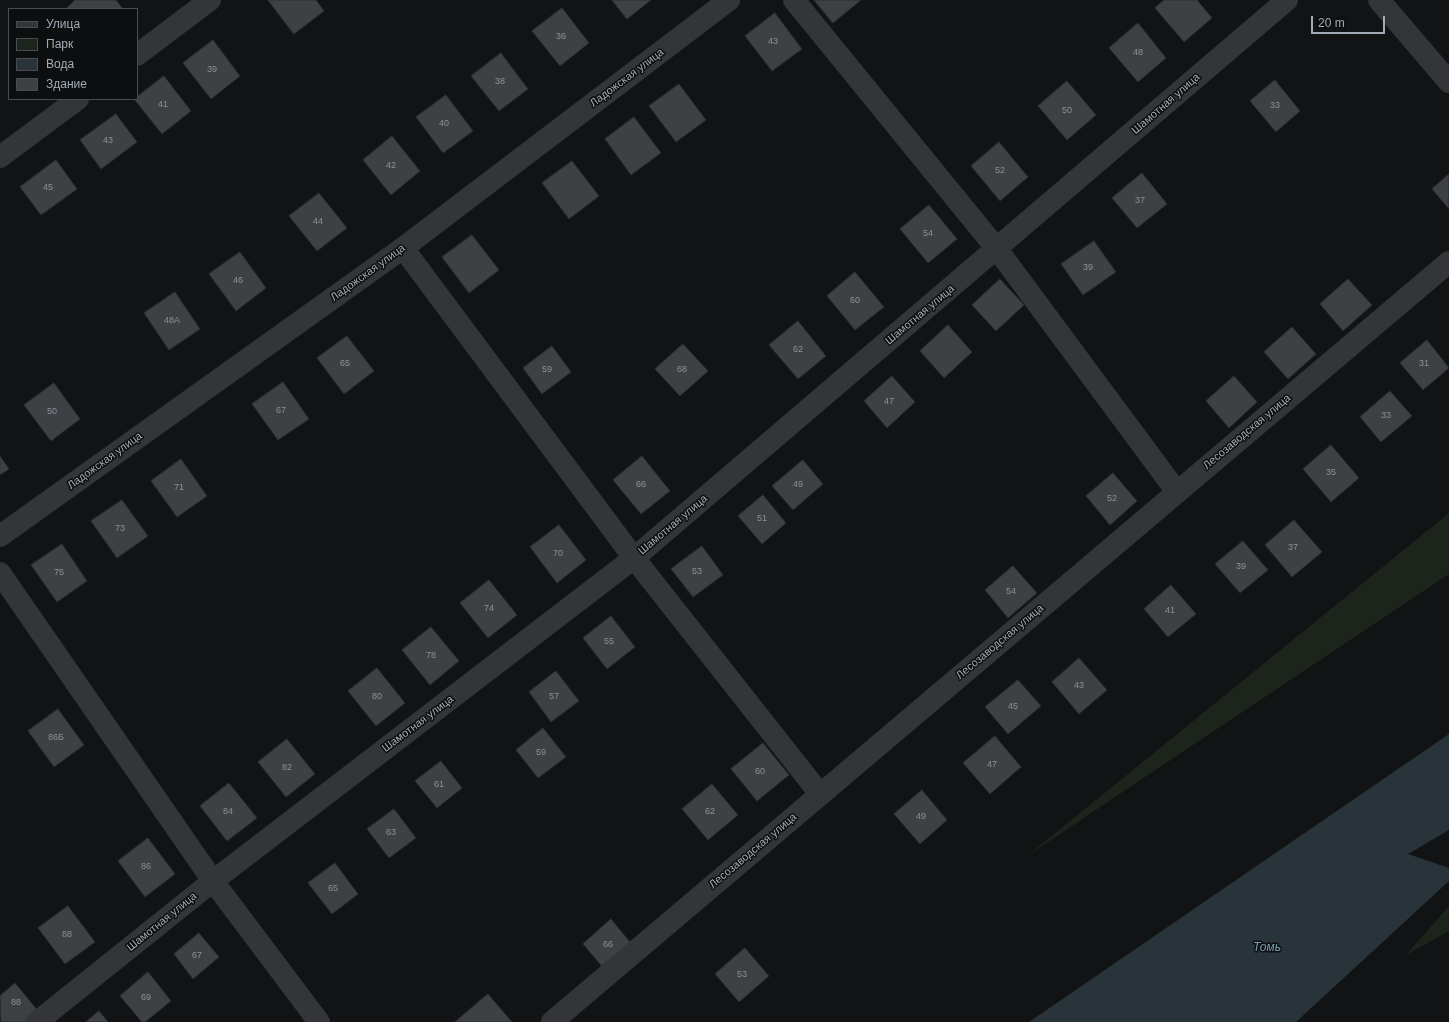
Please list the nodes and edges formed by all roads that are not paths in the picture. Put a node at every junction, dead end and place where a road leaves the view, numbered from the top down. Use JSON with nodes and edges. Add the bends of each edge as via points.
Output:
{"nodes":[{"id":1,"x":210,"y":0,"type":"edge"},
{"id":2,"x":730,"y":0,"type":"edge"},
{"id":3,"x":794,"y":0,"type":"edge"},
{"id":4,"x":1287,"y":0,"type":"edge"},
{"id":5,"x":1380,"y":0,"type":"edge"},
{"id":6,"x":138,"y":54,"type":"edge"},
{"id":7,"x":1449,"y":82,"type":"edge"},
{"id":8,"x":77,"y":100,"type":"edge"},
{"id":9,"x":0,"y":157,"type":"edge"},
{"id":10,"x":403,"y":248,"type":"junction"},
{"id":11,"x":997,"y":249,"type":"junction"},
{"id":12,"x":1449,"y":262,"type":"edge"},
{"id":13,"x":1177,"y":492,"type":"junction"},
{"id":14,"x":0,"y":536,"type":"edge"},
{"id":15,"x":634,"y":558,"type":"junction"},
{"id":16,"x":0,"y":573,"type":"edge"},
{"id":17,"x":820,"y":794,"type":"junction"},
{"id":18,"x":213,"y":881,"type":"junction"},
{"id":19,"x":38,"y":1022,"type":"edge"},
{"id":20,"x":319,"y":1022,"type":"edge"},
{"id":21,"x":552,"y":1022,"type":"edge"}],
"edges":[{"from":1,"to":6,"type":"street"},
{"from":2,"to":10,"type":"street","name":"Ладожская улица"},
{"from":3,"to":11,"type":"street"},
{"from":4,"to":11,"type":"street","name":"Шамотная улица"},
{"from":5,"to":7,"type":"street"},
{"from":8,"to":9,"type":"street"},
{"from":10,"to":14,"type":"street","name":"Ладожская улица"},
{"from":10,"to":15,"type":"street"},
{"from":11,"to":13,"type":"street"},
{"from":11,"to":15,"type":"street","name":"Шамотная улица"},
{"from":12,"to":13,"type":"street","name":"Лесозаводская улица"},
{"from":13,"to":17,"type":"street","name":"Лесозаводская улица"},
{"from":15,"to":17,"type":"street"},
{"from":15,"to":18,"type":"street","name":"Шамотная улица"},
{"from":16,"to":18,"type":"street"},
{"from":17,"to":21,"type":"street","name":"Лесозаводская улица"},
{"from":18,"to":19,"type":"street","name":"Шамотная улица"},
{"from":18,"to":20,"type":"street"}]}
